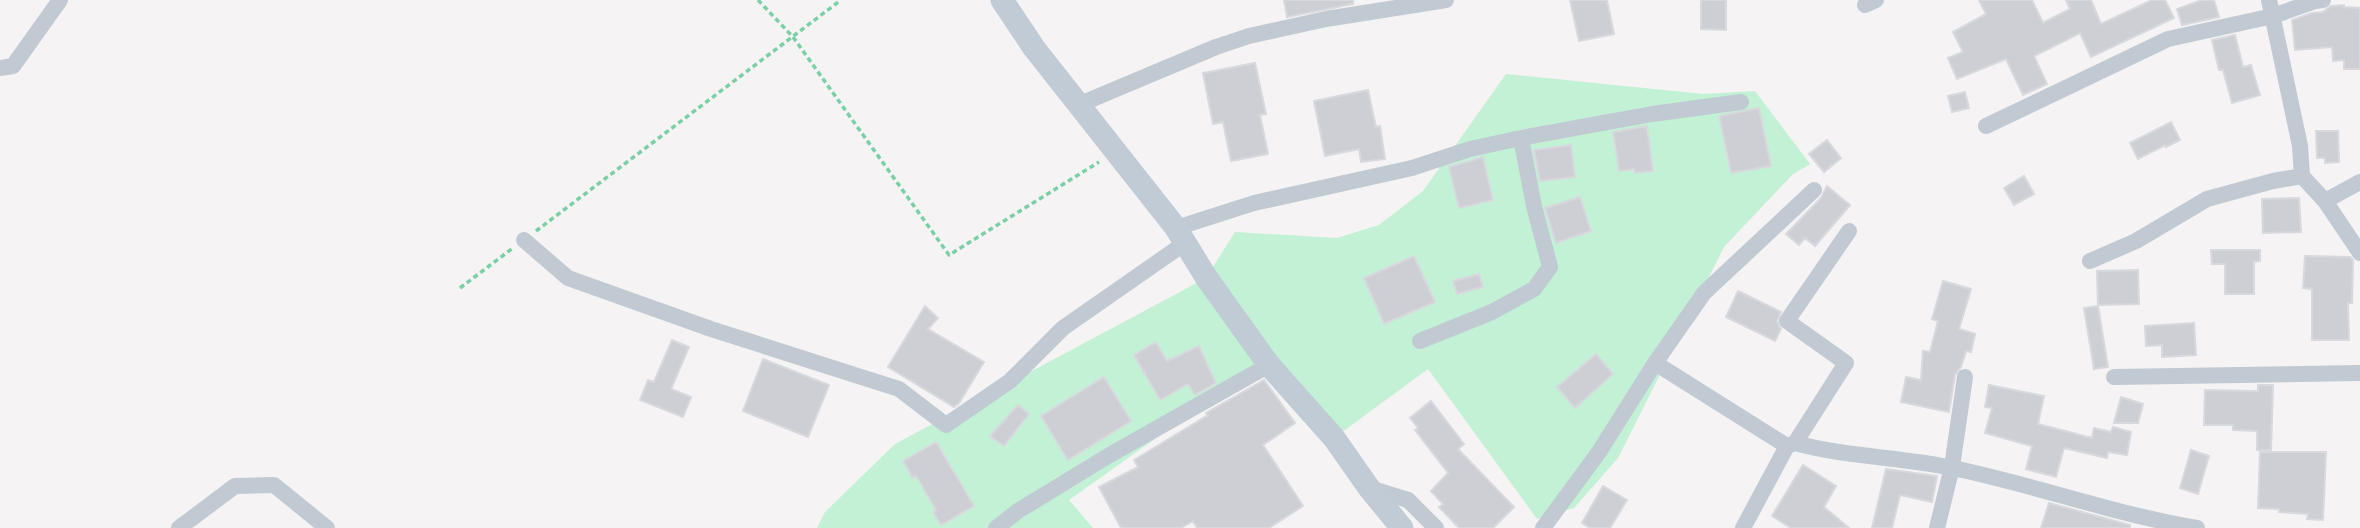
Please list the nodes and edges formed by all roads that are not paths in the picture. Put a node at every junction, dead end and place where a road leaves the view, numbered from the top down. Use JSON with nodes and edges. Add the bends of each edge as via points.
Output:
{"nodes":[{"id":1,"x":60,"y":0,"type":"edge"},
{"id":2,"x":1002,"y":0,"type":"edge"},
{"id":3,"x":1446,"y":0,"type":"edge"},
{"id":4,"x":2269,"y":0,"type":"edge"},
{"id":5,"x":2323,"y":0,"type":"edge"},
{"id":6,"x":2273,"y":16,"type":"junction"},
{"id":7,"x":0,"y":68,"type":"edge"},
{"id":8,"x":1741,"y":103,"type":"dead end"},
{"id":9,"x":1078,"y":105,"type":"junction"},
{"id":10,"x":1986,"y":126,"type":"dead end"},
{"id":11,"x":1521,"y":138,"type":"junction"},
{"id":12,"x":2302,"y":176,"type":"junction"},
{"id":13,"x":2360,"y":182,"type":"edge"},
{"id":14,"x":1814,"y":190,"type":"dead end"},
{"id":15,"x":2325,"y":201,"type":"junction"},
{"id":16,"x":1849,"y":231,"type":"dead end"},
{"id":17,"x":1180,"y":236,"type":"junction"},
{"id":18,"x":524,"y":240,"type":"road end"},
{"id":19,"x":2360,"y":253,"type":"edge"},
{"id":20,"x":2090,"y":261,"type":"dead end"},
{"id":21,"x":1420,"y":341,"type":"dead end"},
{"id":22,"x":1655,"y":363,"type":"junction"},
{"id":23,"x":1269,"y":365,"type":"junction"},
{"id":24,"x":2360,"y":373,"type":"edge"},
{"id":25,"x":1965,"y":377,"type":"dead end"},
{"id":26,"x":2114,"y":377,"type":"dead end"},
{"id":27,"x":1791,"y":445,"type":"junction"},
{"id":28,"x":1952,"y":467,"type":"junction"},
{"id":29,"x":1369,"y":488,"type":"junction"},
{"id":30,"x":179,"y":528,"type":"edge"},
{"id":31,"x":327,"y":528,"type":"edge"},
{"id":32,"x":996,"y":528,"type":"edge"},
{"id":33,"x":1402,"y":528,"type":"edge"},
{"id":34,"x":1436,"y":528,"type":"edge"},
{"id":35,"x":1543,"y":528,"type":"edge"},
{"id":36,"x":1743,"y":528,"type":"edge"},
{"id":37,"x":1937,"y":528,"type":"edge"},
{"id":38,"x":2197,"y":528,"type":"edge"}],
"edges":[{"from":1,"to":7,"type":"street","via":[[13,65]]},
{"from":2,"to":9,"type":"street"},
{"from":3,"to":9,"type":"street","via":[[1249,36]]},
{"from":4,"to":6,"type":"street"},
{"from":5,"to":6,"type":"street"},
{"from":6,"to":10,"type":"street","via":[[2168,39]]},
{"from":6,"to":12,"type":"street"},
{"from":8,"to":11,"type":"street"},
{"from":9,"to":17,"type":"street"},
{"from":11,"to":17,"type":"street","via":[[1254,203]]},
{"from":11,"to":21,"type":"street","via":[[1550,267],[1534,289]]},
{"from":12,"to":15,"type":"street"},
{"from":12,"to":20,"type":"street","via":[[2207,199]]},
{"from":13,"to":15,"type":"street"},
{"from":14,"to":22,"type":"street","via":[[1704,293]]},
{"from":15,"to":19,"type":"street"},
{"from":16,"to":27,"type":"street","via":[[1787,321],[1846,363]]},
{"from":17,"to":18,"type":"street","via":[[1063,328],[1010,381],[946,425],[899,389],[568,278]]},
{"from":17,"to":23,"type":"street"},
{"from":22,"to":27,"type":"street"},
{"from":22,"to":35,"type":"street","via":[[1599,452]]},
{"from":23,"to":29,"type":"street","via":[[1334,438]]},
{"from":23,"to":32,"type":"street","via":[[1108,456]]},
{"from":24,"to":26,"type":"street"},
{"from":25,"to":28,"type":"street"},
{"from":27,"to":28,"type":"street"},
{"from":27,"to":36,"type":"street"},
{"from":28,"to":37,"type":"street"},
{"from":28,"to":38,"type":"street","via":[[2150,520]]},
{"from":29,"to":33,"type":"street"},
{"from":29,"to":34,"type":"street","via":[[1408,500]]},
{"from":30,"to":31,"type":"street","via":[[235,486],[274,485]]}]}
